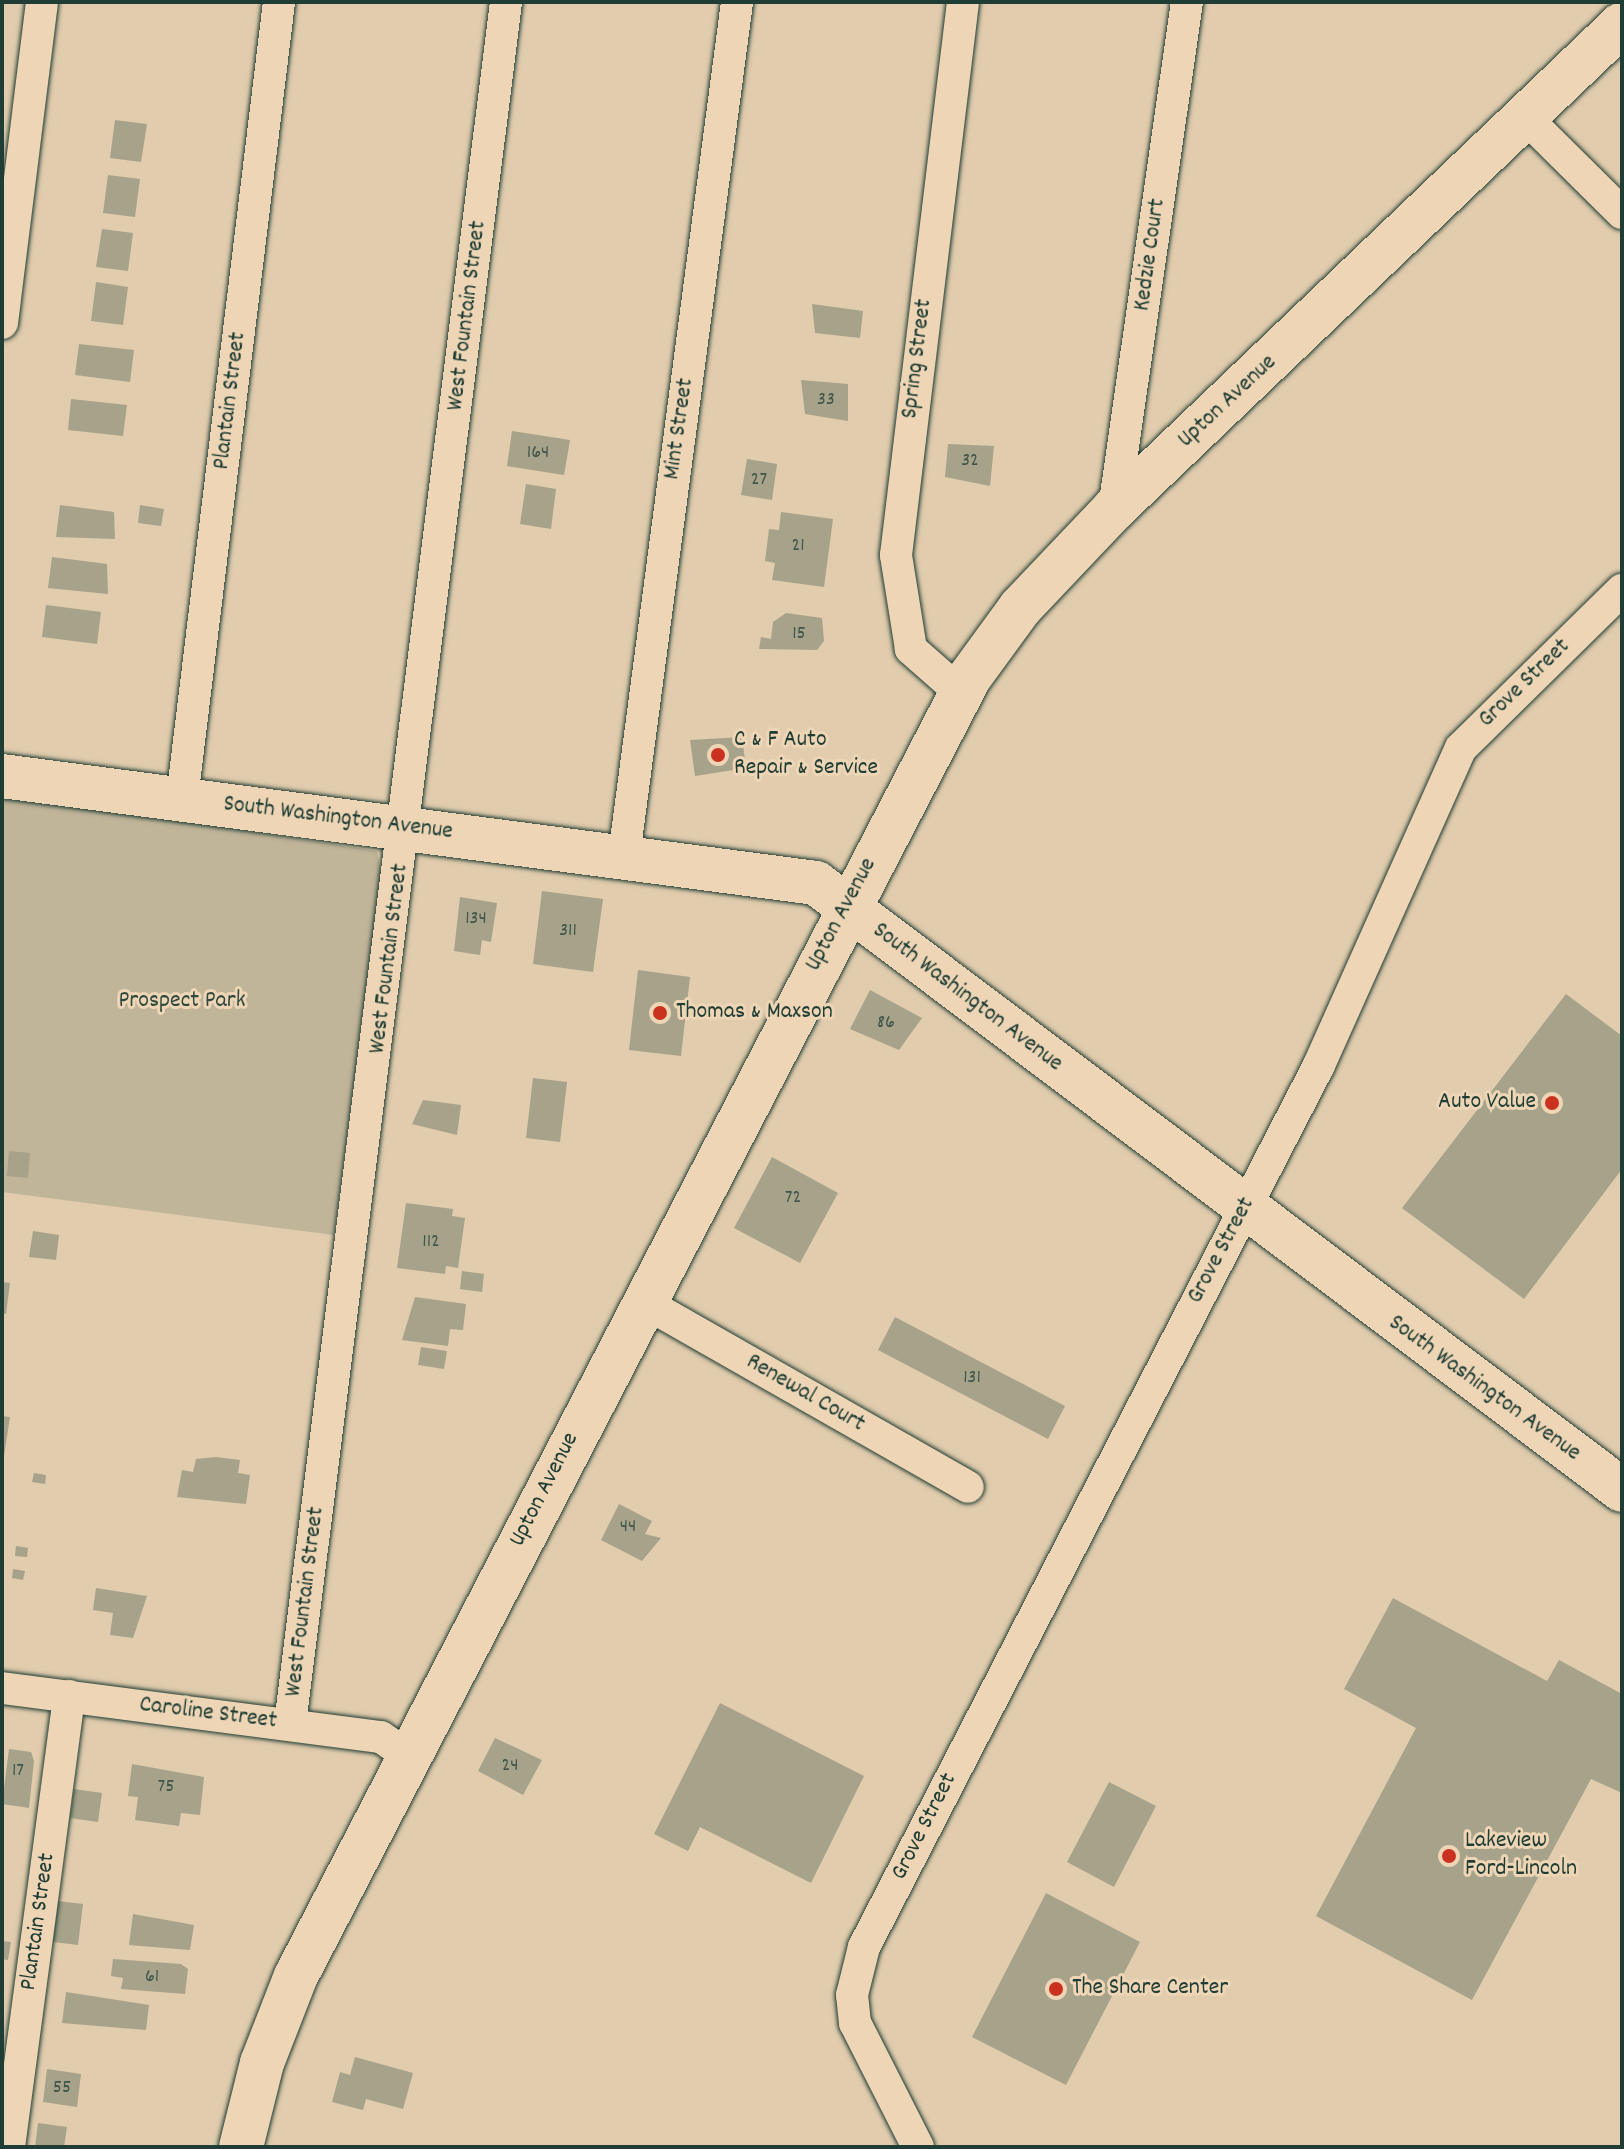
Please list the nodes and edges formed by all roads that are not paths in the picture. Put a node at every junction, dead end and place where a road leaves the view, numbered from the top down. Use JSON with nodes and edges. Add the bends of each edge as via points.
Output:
{"nodes":[{"id":1,"x":42,"y":2,"type":"edge"},
{"id":2,"x":279,"y":2,"type":"edge"},
{"id":3,"x":506,"y":2,"type":"edge"},
{"id":4,"x":737,"y":2,"type":"edge"},
{"id":5,"x":963,"y":2,"type":"edge"},
{"id":6,"x":1187,"y":2,"type":"edge"},
{"id":7,"x":1622,"y":24,"type":"edge"},
{"id":8,"x":1527,"y":119,"type":"junction"},
{"id":9,"x":1622,"y":213,"type":"edge"},
{"id":10,"x":2,"y":323,"type":"edge"},
{"id":11,"x":1114,"y":509,"type":"junction"},
{"id":12,"x":1622,"y":590,"type":"edge"},
{"id":13,"x":961,"y":693,"type":"junction"},
{"id":14,"x":2,"y":776,"type":"edge"},
{"id":15,"x":182,"y":799,"type":"junction"},
{"id":16,"x":407,"y":828,"type":"junction"},
{"id":17,"x":624,"y":856,"type":"junction"},
{"id":18,"x":847,"y":906,"type":"junction"},
{"id":19,"x":1244,"y":1210,"type":"junction"},
{"id":20,"x":642,"y":1301,"type":"junction"},
{"id":21,"x":968,"y":1487,"type":"dead end"},
{"id":22,"x":1622,"y":1490,"type":"edge"},
{"id":23,"x":2,"y":1688,"type":"edge"},
{"id":24,"x":69,"y":1696,"type":"junction"},
{"id":25,"x":290,"y":1724,"type":"junction"},
{"id":26,"x":408,"y":1756,"type":"junction"},
{"id":27,"x":9,"y":2147,"type":"edge"},
{"id":28,"x":241,"y":2147,"type":"edge"},
{"id":29,"x":918,"y":2147,"type":"edge"}],
"edges":[{"from":1,"to":10,"type":"street"},
{"from":2,"to":15,"type":"street","name":"Plantain Street"},
{"from":3,"to":16,"type":"street","name":"West Fountain Street"},
{"from":4,"to":17,"type":"street","name":"Mint Street"},
{"from":5,"to":13,"type":"street","name":"Spring Street","via":[[896,555],[911,649]]},
{"from":6,"to":11,"type":"street","name":"Kedzie Court"},
{"from":7,"to":8,"type":"street","name":"Upton Avenue"},
{"from":8,"to":9,"type":"street"},
{"from":8,"to":11,"type":"street","name":"Upton Avenue"},
{"from":11,"to":13,"type":"street","name":"Upton Avenue","via":[[1020,608]]},
{"from":12,"to":19,"type":"street","name":"Grove Street","via":[[1461,748],[1359,983]]},
{"from":13,"to":18,"type":"street","name":"Upton Avenue"},
{"from":14,"to":15,"type":"street","name":"South Washington Avenue"},
{"from":15,"to":16,"type":"street","name":"South Washington Avenue"},
{"from":16,"to":17,"type":"street","name":"South Washington Avenue"},
{"from":16,"to":25,"type":"street","name":"West Fountain Street"},
{"from":17,"to":18,"type":"street","name":"South Washington Avenue","via":[[816,883]]},
{"from":18,"to":19,"type":"street","name":"South Washington Avenue"},
{"from":18,"to":20,"type":"street","name":"Upton Avenue"},
{"from":19,"to":22,"type":"street","name":"South Washington Avenue"},
{"from":19,"to":29,"type":"street","name":"Grove Street","via":[[864,1947],[852,1995],[855,2023]]},
{"from":20,"to":21,"type":"street","name":"Renewal Court"},
{"from":20,"to":26,"type":"street","name":"Upton Avenue"},
{"from":23,"to":24,"type":"street","name":"Caroline Street"},
{"from":24,"to":25,"type":"street","name":"Caroline Street"},
{"from":24,"to":27,"type":"street","name":"Plantain Street"},
{"from":25,"to":26,"type":"street","name":"Caroline Street","via":[[381,1737]]},
{"from":26,"to":28,"type":"street","name":"Upton Avenue","via":[[296,1976],[262,2063]]}]}
